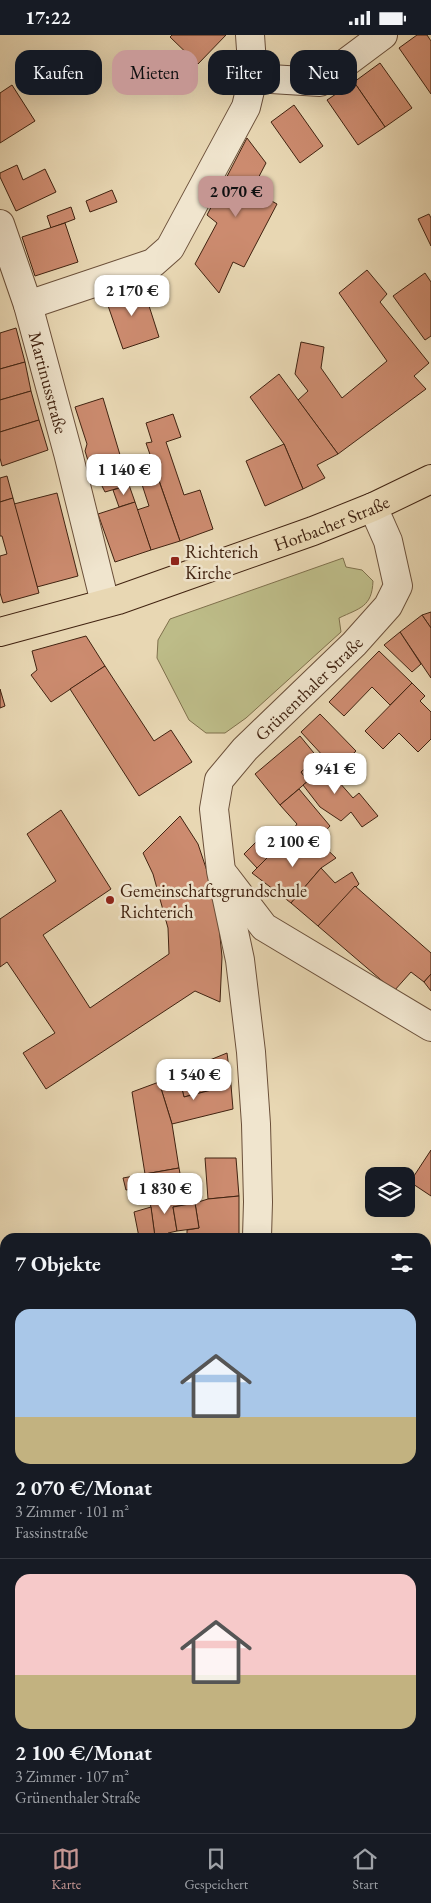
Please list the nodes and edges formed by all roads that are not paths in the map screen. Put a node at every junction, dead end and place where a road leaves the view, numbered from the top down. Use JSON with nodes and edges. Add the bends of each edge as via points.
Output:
{"nodes":[{"id":1,"x":250,"y":35,"type":"edge"},
{"id":2,"x":383,"y":35,"type":"edge"},
{"id":3,"x":251,"y":50,"type":"edge"},
{"id":4,"x":280,"y":80,"type":"edge"},
{"id":5,"x":249,"y":95,"type":"edge"},
{"id":6,"x":0,"y":223,"type":"edge"},
{"id":7,"x":28,"y":305,"type":"junction"},
{"id":8,"x":431,"y":479,"type":"edge"},
{"id":9,"x":373,"y":507,"type":"junction"},
{"id":10,"x":105,"y":603,"type":"junction"},
{"id":11,"x":0,"y":631,"type":"edge"},
{"id":12,"x":221,"y":871,"type":"junction"},
{"id":13,"x":431,"y":1027,"type":"edge"},
{"id":14,"x":257,"y":1233,"type":"edge"}],
"edges":[{"from":1,"to":3,"type":"street"},
{"from":2,"to":4,"type":"street","via":[[320,82]]},
{"from":5,"to":7,"type":"street","via":[[246,107],[170,248],[153,263]]},
{"from":6,"to":7,"type":"street","name":"Martinusstraße"},
{"from":7,"to":10,"type":"street","name":"Martinusstraße"},
{"from":8,"to":9,"type":"main road","name":"Horbacher Straße"},
{"from":9,"to":10,"type":"main road","name":"Horbacher Straße","via":[[188,576]]},
{"from":9,"to":12,"type":"street","name":"Grünenthaler Straße","via":[[388,541],[398,586],[388,605],[354,644],[245,749],[219,779],[214,809]]},
{"from":10,"to":11,"type":"main road","name":"Horbacher Straße"},
{"from":12,"to":13,"type":"street","via":[[264,927]]},
{"from":12,"to":14,"type":"street","name":"Grünenthaler Straße","via":[[240,960],[251,1052]]}]}
